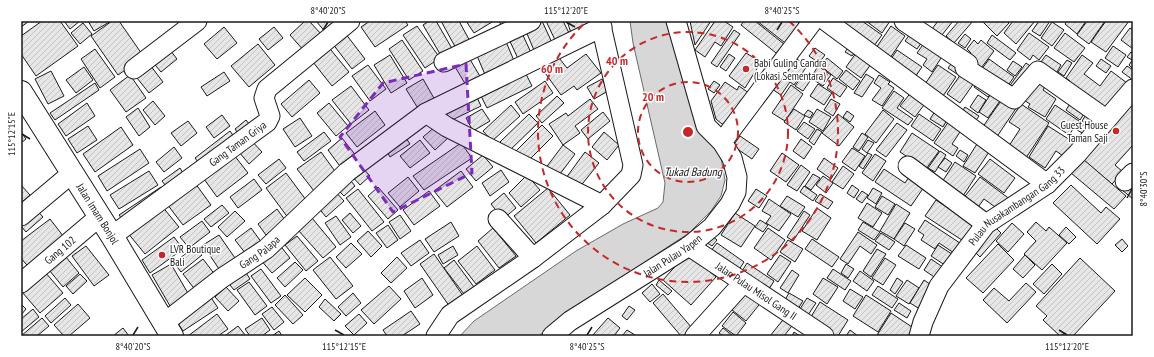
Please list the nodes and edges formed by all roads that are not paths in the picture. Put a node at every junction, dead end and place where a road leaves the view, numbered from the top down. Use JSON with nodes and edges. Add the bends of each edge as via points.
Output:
{"nodes":[{"id":1,"x":197,"y":21,"type":"edge"},
{"id":2,"x":350,"y":21,"type":"edge"},
{"id":3,"x":531,"y":21,"type":"edge"},
{"id":4,"x":676,"y":21,"type":"edge"},
{"id":5,"x":813,"y":21,"type":"edge"},
{"id":6,"x":826,"y":21,"type":"edge"},
{"id":7,"x":904,"y":21,"type":"edge"},
{"id":8,"x":601,"y":24,"type":"edge"},
{"id":9,"x":444,"y":62,"type":"dead end"},
{"id":10,"x":134,"y":69,"type":"dead end"},
{"id":11,"x":1133,"y":89,"type":"edge"},
{"id":12,"x":21,"y":92,"type":"edge"},
{"id":13,"x":426,"y":113,"type":"junction"},
{"id":14,"x":1106,"y":119,"type":"junction"},
{"id":15,"x":722,"y":142,"type":"junction"},
{"id":16,"x":908,"y":166,"type":"dead end"},
{"id":17,"x":72,"y":174,"type":"junction"},
{"id":18,"x":1047,"y":184,"type":"junction"},
{"id":19,"x":602,"y":205,"type":"junction"},
{"id":20,"x":21,"y":216,"type":"edge"},
{"id":21,"x":99,"y":217,"type":"junction"},
{"id":22,"x":498,"y":219,"type":"dead end"},
{"id":23,"x":986,"y":224,"type":"junction"},
{"id":24,"x":112,"y":236,"type":"junction"},
{"id":25,"x":689,"y":246,"type":"junction"},
{"id":26,"x":533,"y":258,"type":"junction"},
{"id":27,"x":21,"y":283,"type":"edge"},
{"id":28,"x":742,"y":283,"type":"junction"},
{"id":29,"x":168,"y":330,"type":"edge"},
{"id":30,"x":435,"y":334,"type":"edge"},
{"id":31,"x":552,"y":336,"type":"edge"},
{"id":32,"x":695,"y":336,"type":"edge"},
{"id":33,"x":824,"y":336,"type":"edge"},
{"id":34,"x":919,"y":336,"type":"edge"}],
"edges":[{"from":1,"to":10,"type":"street"},
{"from":2,"to":24,"type":"street","name":"Gang Taman Griya","via":[[267,89],[264,98],[270,116],[267,122]]},
{"from":3,"to":9,"type":"street"},
{"from":4,"to":15,"type":"street","name":"Jalan Pulau Yapen","via":[[706,126]]},
{"from":5,"to":15,"type":"street"},
{"from":6,"to":18,"type":"street"},
{"from":7,"to":14,"type":"street","via":[[968,64],[965,68],[1014,99],[1038,71]]},
{"from":8,"to":13,"type":"street","name":"Gang Palapa"},
{"from":8,"to":19,"type":"street","via":[[633,165],[631,175]]},
{"from":11,"to":14,"type":"street","name":"Pulau Nusakambangan Gang 33"},
{"from":12,"to":17,"type":"highway","name":"Jalan Imam Bonjol"},
{"from":13,"to":19,"type":"street","via":[[447,127]]},
{"from":13,"to":29,"type":"street","name":"Gang Palapa","via":[[347,172],[266,249],[222,278]]},
{"from":14,"to":18,"type":"street","name":"Pulau Nusakambangan Gang 33","via":[[1077,154]]},
{"from":15,"to":25,"type":"street","name":"Jalan Pulau Yapen","via":[[732,158],[736,192],[712,227]]},
{"from":16,"to":23,"type":"street"},
{"from":17,"to":20,"type":"street"},
{"from":17,"to":21,"type":"highway","name":"Jalan Imam Bonjol"},
{"from":18,"to":23,"type":"street","name":"Pulau Nusakambangan Gang 33"},
{"from":19,"to":26,"type":"street"},
{"from":21,"to":24,"type":"highway","name":"Jalan Imam Bonjol"},
{"from":21,"to":27,"type":"street","name":"Gang 102"},
{"from":22,"to":26,"type":"street"},
{"from":23,"to":34,"type":"street","name":"Pulau Nusakambangan Gang 33","via":[[939,286]]},
{"from":24,"to":29,"type":"highway","name":"Jalan Imam Bonjol"},
{"from":25,"to":28,"type":"street","name":"Jalan Pulau Misol Gang II"},
{"from":25,"to":31,"type":"street","name":"Jalan Pulau Yapen","via":[[570,321]]},
{"from":26,"to":30,"type":"street","via":[[450,315]]},
{"from":28,"to":32,"type":"street"},
{"from":28,"to":33,"type":"street","name":"Jalan Pulau Misol Gang II"}]}
